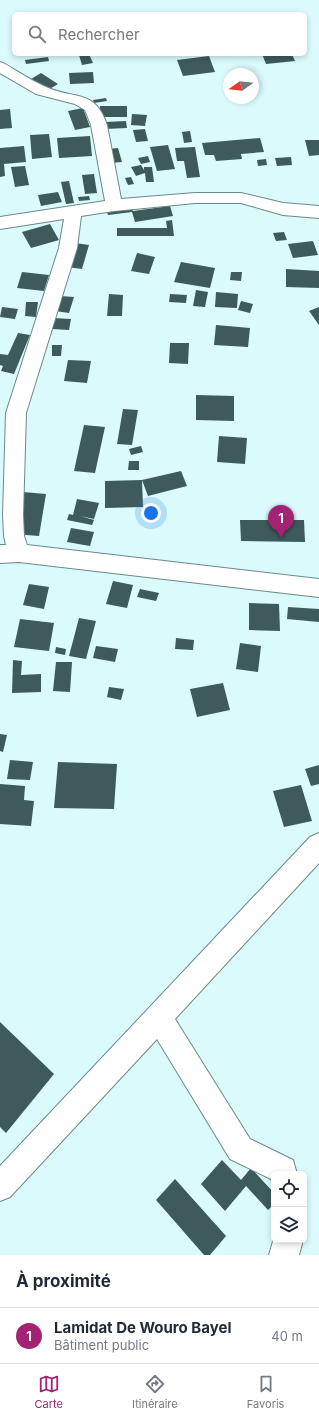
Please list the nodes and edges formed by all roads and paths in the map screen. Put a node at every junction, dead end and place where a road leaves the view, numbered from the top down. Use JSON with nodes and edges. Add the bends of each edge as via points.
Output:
{"nodes":[{"id":1,"x":0,"y":67,"type":"edge"},
{"id":2,"x":114,"y":205,"type":"junction"},
{"id":3,"x":73,"y":211,"type":"junction"},
{"id":4,"x":319,"y":212,"type":"edge"},
{"id":5,"x":0,"y":223,"type":"edge"},
{"id":6,"x":9,"y":554,"type":"edge"},
{"id":7,"x":319,"y":588,"type":"edge"},
{"id":8,"x":319,"y":846,"type":"edge"},
{"id":9,"x":159,"y":1017,"type":"junction"},
{"id":10,"x":283,"y":1171,"type":"edge"},
{"id":11,"x":0,"y":1187,"type":"edge"},
{"id":12,"x":287,"y":1243,"type":"edge"},
{"id":13,"x":284,"y":1255,"type":"edge"}],
"edges":[{"from":1,"to":2,"type":"street","via":[[41,91],[80,101],[91,107],[99,125]]},
{"from":2,"to":3,"type":"street"},
{"from":2,"to":4,"type":"street","via":[[241,198],[283,209]]},
{"from":3,"to":5,"type":"street"},
{"from":3,"to":6,"type":"street","via":[[68,248],[16,413],[12,515],[14,536]]},
{"from":6,"to":7,"type":"street"},
{"from":8,"to":9,"type":"street"},
{"from":9,"to":10,"type":"street","via":[[240,1149]]},
{"from":9,"to":11,"type":"street"},
{"from":12,"to":13,"type":"street"}]}
